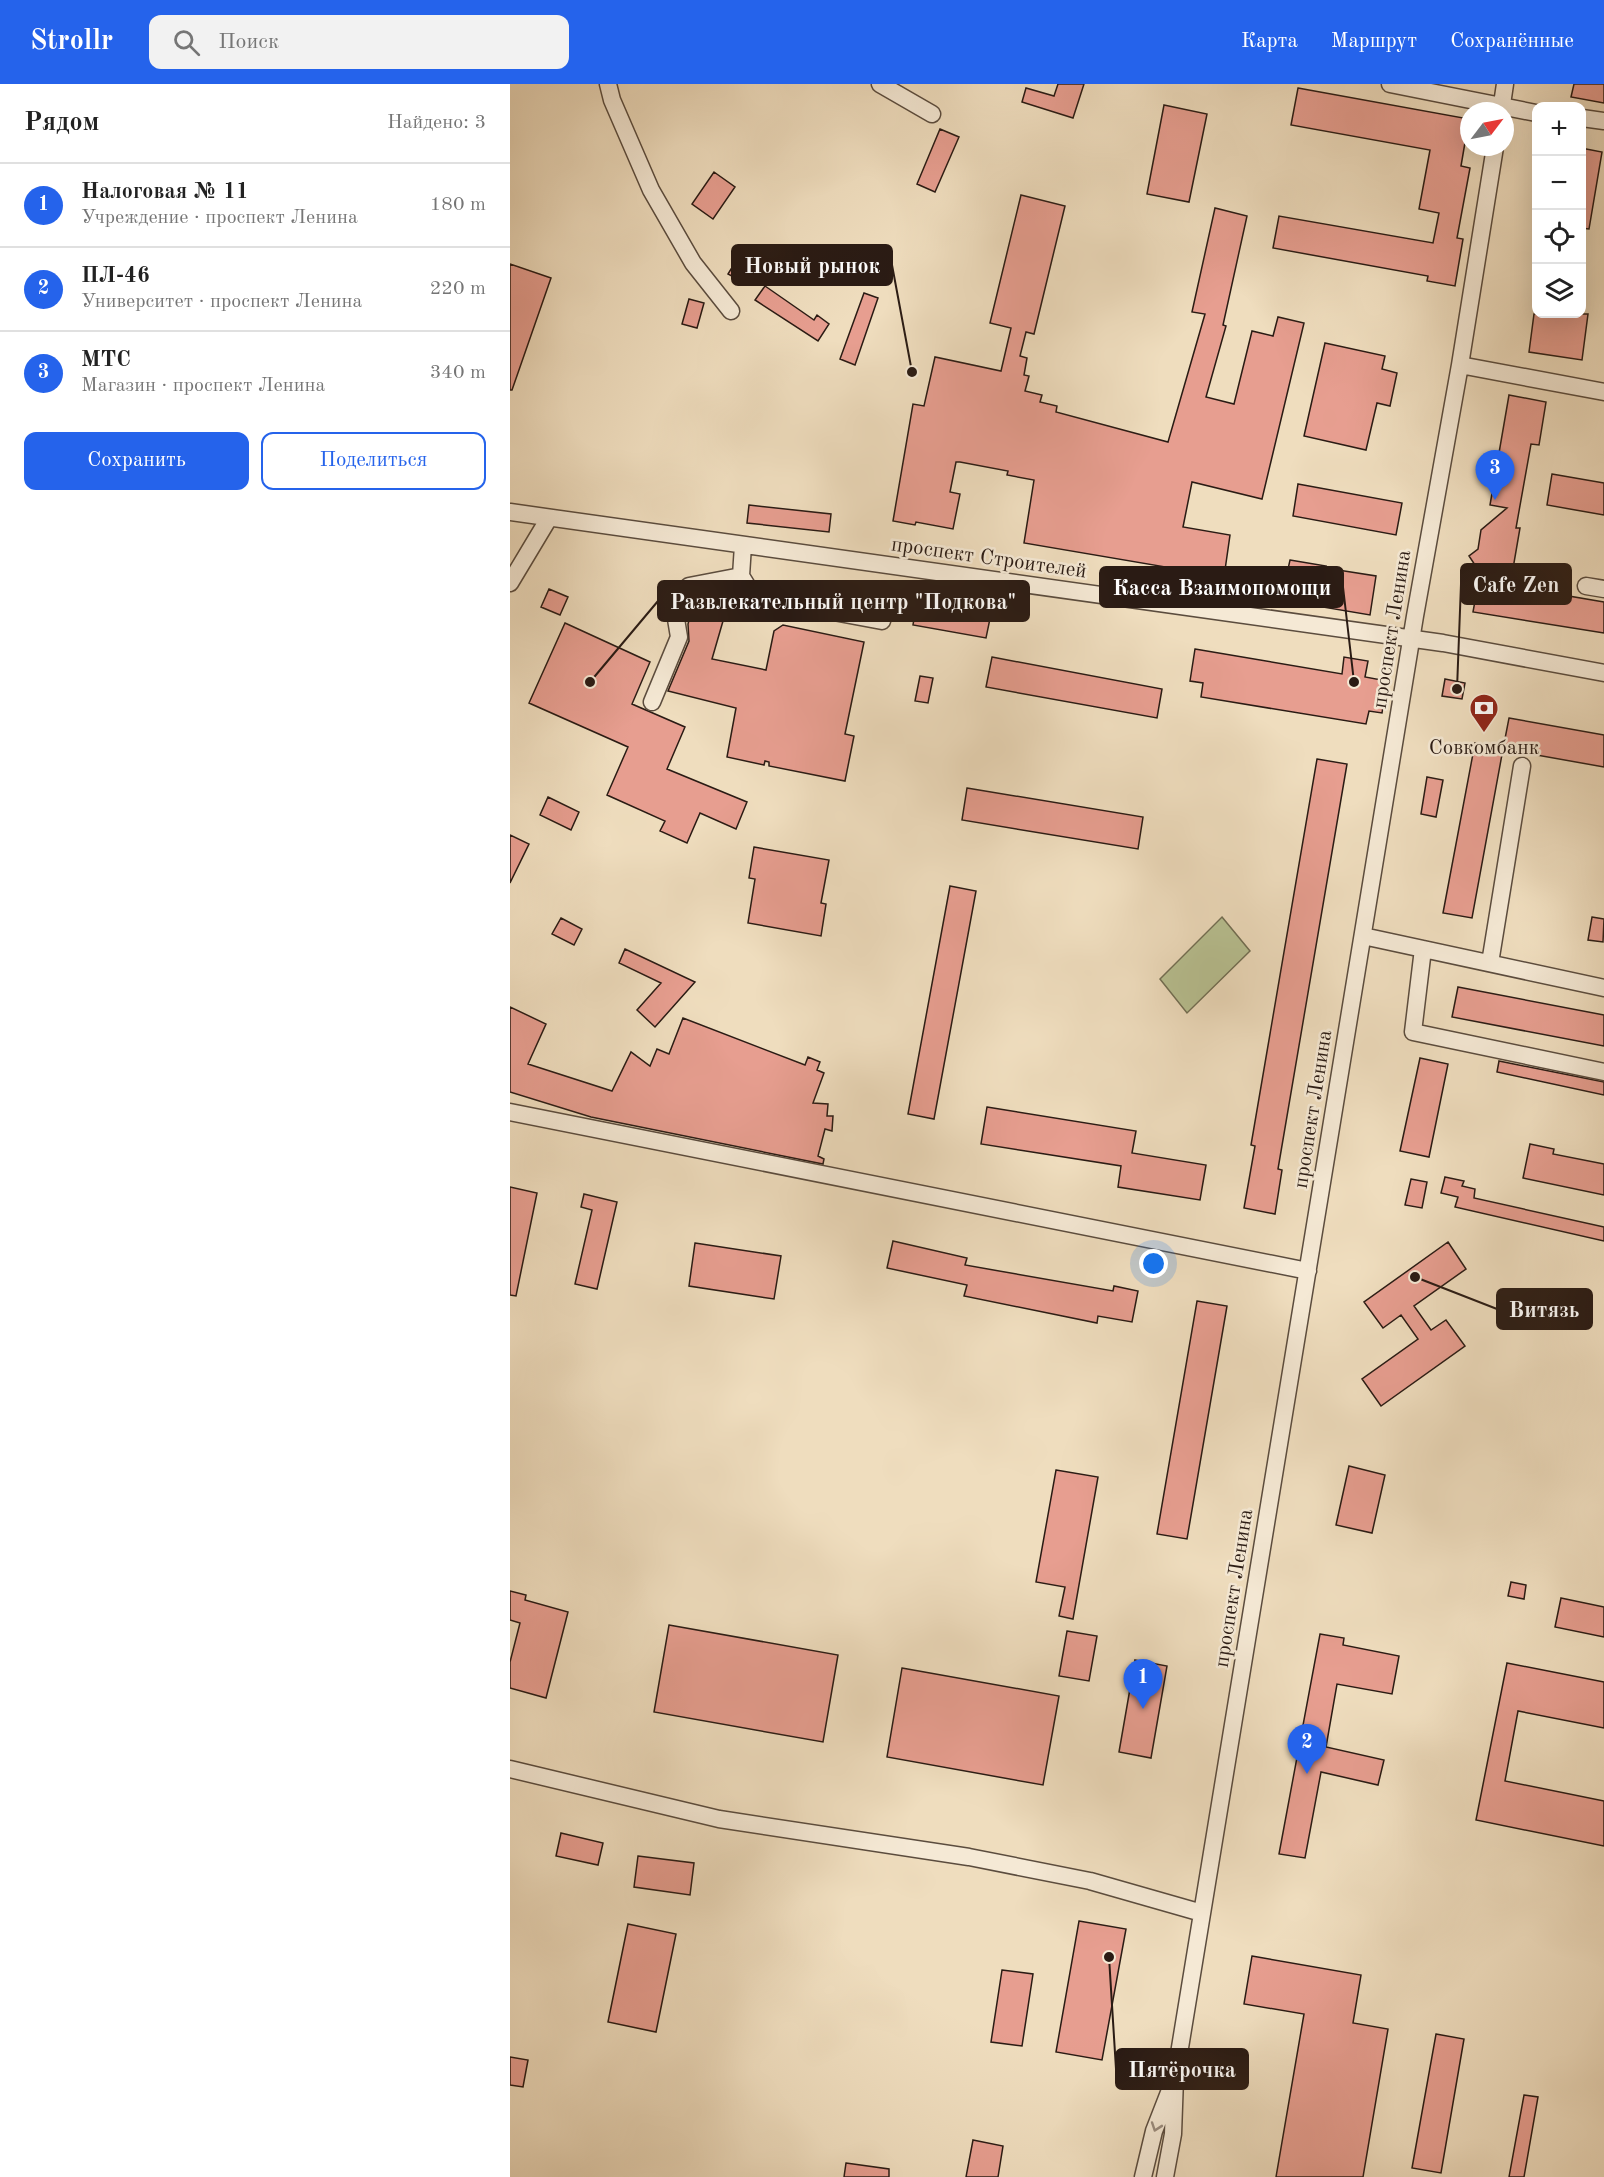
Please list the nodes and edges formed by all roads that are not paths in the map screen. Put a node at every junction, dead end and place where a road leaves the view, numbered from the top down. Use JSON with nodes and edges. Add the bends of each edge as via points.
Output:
{"nodes":[{"id":1,"x":608,"y":84,"type":"edge"},
{"id":2,"x":880,"y":84,"type":"edge"},
{"id":3,"x":1390,"y":84,"type":"edge"},
{"id":4,"x":1505,"y":84,"type":"edge"},
{"id":5,"x":1436,"y":89,"type":"edge"},
{"id":6,"x":1478,"y":102,"type":"edge"},
{"id":7,"x":1502,"y":102,"type":"edge"},
{"id":8,"x":1514,"y":110,"type":"edge"},
{"id":9,"x":1532,"y":113,"type":"edge"},
{"id":10,"x":932,"y":114,"type":"dead end"},
{"id":11,"x":1586,"y":118,"type":"edge"},
{"id":12,"x":1604,"y":120,"type":"edge"},
{"id":13,"x":1494,"y":156,"type":"edge"},
{"id":14,"x":731,"y":311,"type":"dead end"},
{"id":15,"x":1460,"y":365,"type":"junction"},
{"id":16,"x":1604,"y":392,"type":"edge"},
{"id":17,"x":510,"y":512,"type":"edge"},
{"id":18,"x":549,"y":518,"type":"junction"},
{"id":19,"x":743,"y":545,"type":"junction"},
{"id":20,"x":741,"y":576,"type":"junction"},
{"id":21,"x":510,"y":583,"type":"edge"},
{"id":22,"x":1586,"y":586,"type":"dead end"},
{"id":23,"x":1604,"y":589,"type":"edge"},
{"id":24,"x":882,"y":621,"type":"dead end"},
{"id":25,"x":1412,"y":639,"type":"junction"},
{"id":26,"x":1604,"y":673,"type":"edge"},
{"id":27,"x":651,"y":702,"type":"dead end"},
{"id":28,"x":1522,"y":766,"type":"dead end"},
{"id":29,"x":1363,"y":936,"type":"junction"},
{"id":30,"x":1423,"y":949,"type":"junction"},
{"id":31,"x":1490,"y":963,"type":"junction"},
{"id":32,"x":1604,"y":988,"type":"edge"},
{"id":33,"x":1604,"y":1072,"type":"edge"},
{"id":34,"x":510,"y":1112,"type":"edge"},
{"id":35,"x":1308,"y":1271,"type":"junction"},
{"id":36,"x":510,"y":1769,"type":"edge"},
{"id":37,"x":1202,"y":1913,"type":"junction"},
{"id":38,"x":1174,"y":2078,"type":"junction"},
{"id":39,"x":1143,"y":2177,"type":"edge"},
{"id":40,"x":1165,"y":2177,"type":"edge"}],
"edges":[{"from":1,"to":14,"type":"street","via":[[651,190],[693,263]]},
{"from":2,"to":10,"type":"street"},
{"from":3,"to":5,"type":"street"},
{"from":4,"to":7,"type":"street"},
{"from":5,"to":6,"type":"street"},
{"from":8,"to":9,"type":"street"},
{"from":11,"to":12,"type":"street"},
{"from":13,"to":15,"type":"street","name":"проспект Ленина"},
{"from":15,"to":16,"type":"street"},
{"from":15,"to":25,"type":"street","name":"проспект Ленина"},
{"from":17,"to":18,"type":"street","name":"проспект Строителей"},
{"from":18,"to":19,"type":"street","name":"проспект Строителей"},
{"from":18,"to":21,"type":"street"},
{"from":19,"to":20,"type":"street"},
{"from":19,"to":25,"type":"street","name":"проспект Строителей"},
{"from":20,"to":24,"type":"street","via":[[749,589],[780,602]]},
{"from":20,"to":27,"type":"street","via":[[689,586],[676,598],[679,637]]},
{"from":22,"to":23,"type":"street"},
{"from":25,"to":26,"type":"street","name":"проспект Строителей"},
{"from":25,"to":29,"type":"street","name":"проспект Ленина"},
{"from":28,"to":31,"type":"street"},
{"from":29,"to":30,"type":"street"},
{"from":29,"to":35,"type":"street","name":"проспект Ленина"},
{"from":30,"to":31,"type":"street"},
{"from":30,"to":33,"type":"street","via":[[1413,1032]]},
{"from":31,"to":32,"type":"street"},
{"from":34,"to":35,"type":"street"},
{"from":35,"to":37,"type":"street","name":"проспект Ленина"},
{"from":36,"to":37,"type":"street","via":[[720,1819],[969,1857],[1090,1881]]},
{"from":37,"to":38,"type":"street","name":"проспект Ленина"},
{"from":38,"to":39,"type":"street","name":"проспект Ленина","one_way":true,"via":[[1154,2130]]},
{"from":38,"to":40,"type":"street","name":"проспект Ленина","via":[[1173,2134]]}]}
